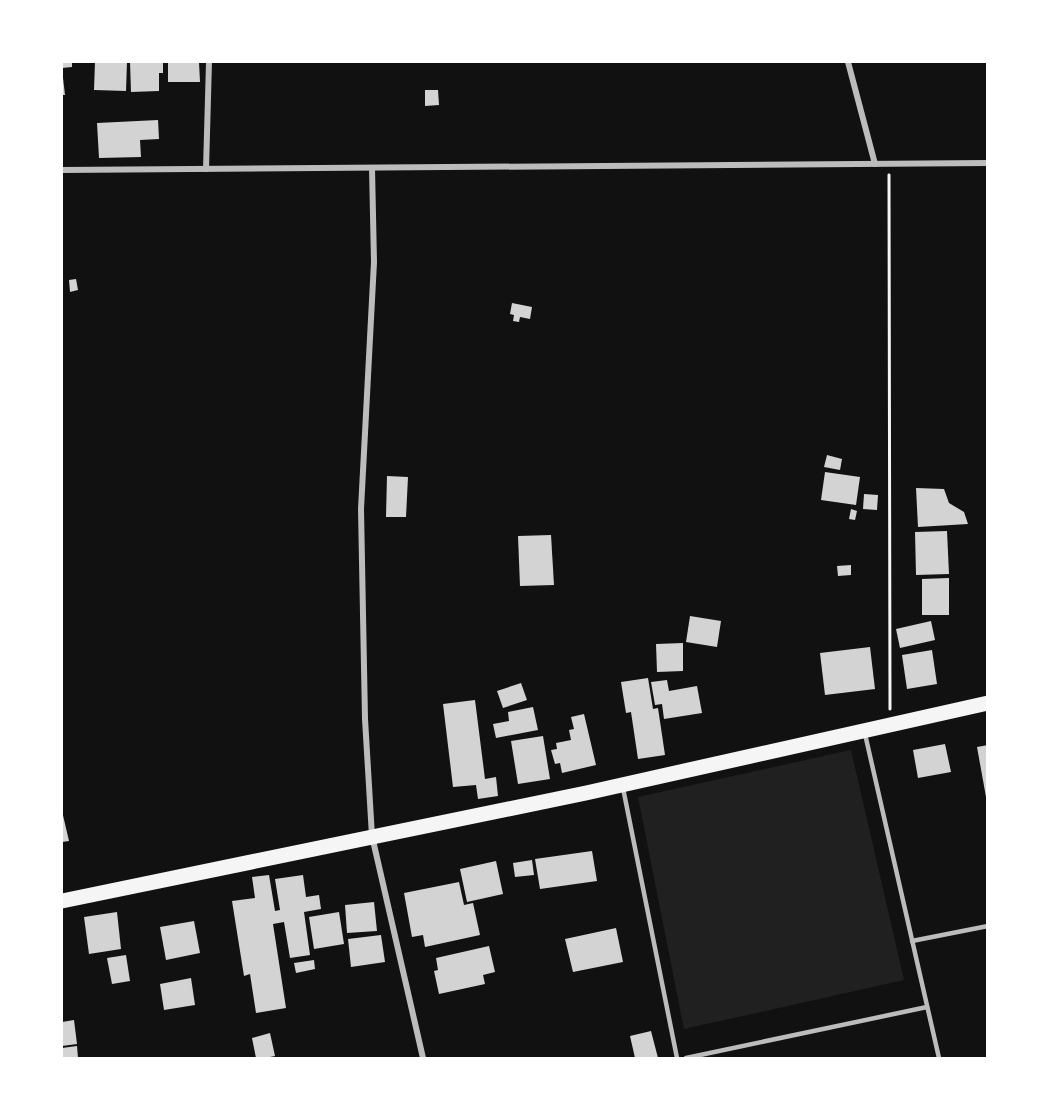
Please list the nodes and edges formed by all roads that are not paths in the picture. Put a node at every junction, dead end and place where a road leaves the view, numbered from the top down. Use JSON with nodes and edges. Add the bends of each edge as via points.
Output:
{"nodes":[{"id":1,"x":209,"y":62,"type":"edge"},
{"id":2,"x":848,"y":62,"type":"edge"},
{"id":3,"x":874,"y":164,"type":"junction"},
{"id":4,"x":987,"y":164,"type":"edge"},
{"id":5,"x":372,"y":168,"type":"junction"},
{"id":6,"x":206,"y":169,"type":"junction"},
{"id":7,"x":62,"y":170,"type":"edge"},
{"id":8,"x":987,"y":703,"type":"edge"},
{"id":9,"x":864,"y":731,"type":"junction"},
{"id":10,"x":622,"y":785,"type":"junction"},
{"id":11,"x":372,"y":836,"type":"junction"},
{"id":12,"x":62,"y":901,"type":"edge"},
{"id":13,"x":987,"y":926,"type":"edge"},
{"id":14,"x":912,"y":941,"type":"junction"},
{"id":15,"x":927,"y":1007,"type":"junction"},
{"id":16,"x":423,"y":1059,"type":"edge"},
{"id":17,"x":677,"y":1059,"type":"edge"},
{"id":18,"x":686,"y":1059,"type":"edge"},
{"id":19,"x":939,"y":1059,"type":"edge"}],
"edges":[{"from":1,"to":6,"type":"street"},
{"from":2,"to":3,"type":"street"},
{"from":3,"to":4,"type":"street"},
{"from":3,"to":5,"type":"street"},
{"from":5,"to":6,"type":"street"},
{"from":5,"to":11,"type":"street","via":[[374,262],[361,509],[365,719]]},
{"from":6,"to":7,"type":"street"},
{"from":8,"to":9,"type":"main road"},
{"from":9,"to":10,"type":"main road"},
{"from":9,"to":14,"type":"lane"},
{"from":10,"to":11,"type":"main road"},
{"from":10,"to":17,"type":"lane"},
{"from":11,"to":12,"type":"main road"},
{"from":11,"to":16,"type":"street"},
{"from":13,"to":14,"type":"lane"},
{"from":14,"to":15,"type":"lane"},
{"from":15,"to":18,"type":"lane"},
{"from":15,"to":19,"type":"lane"}]}
